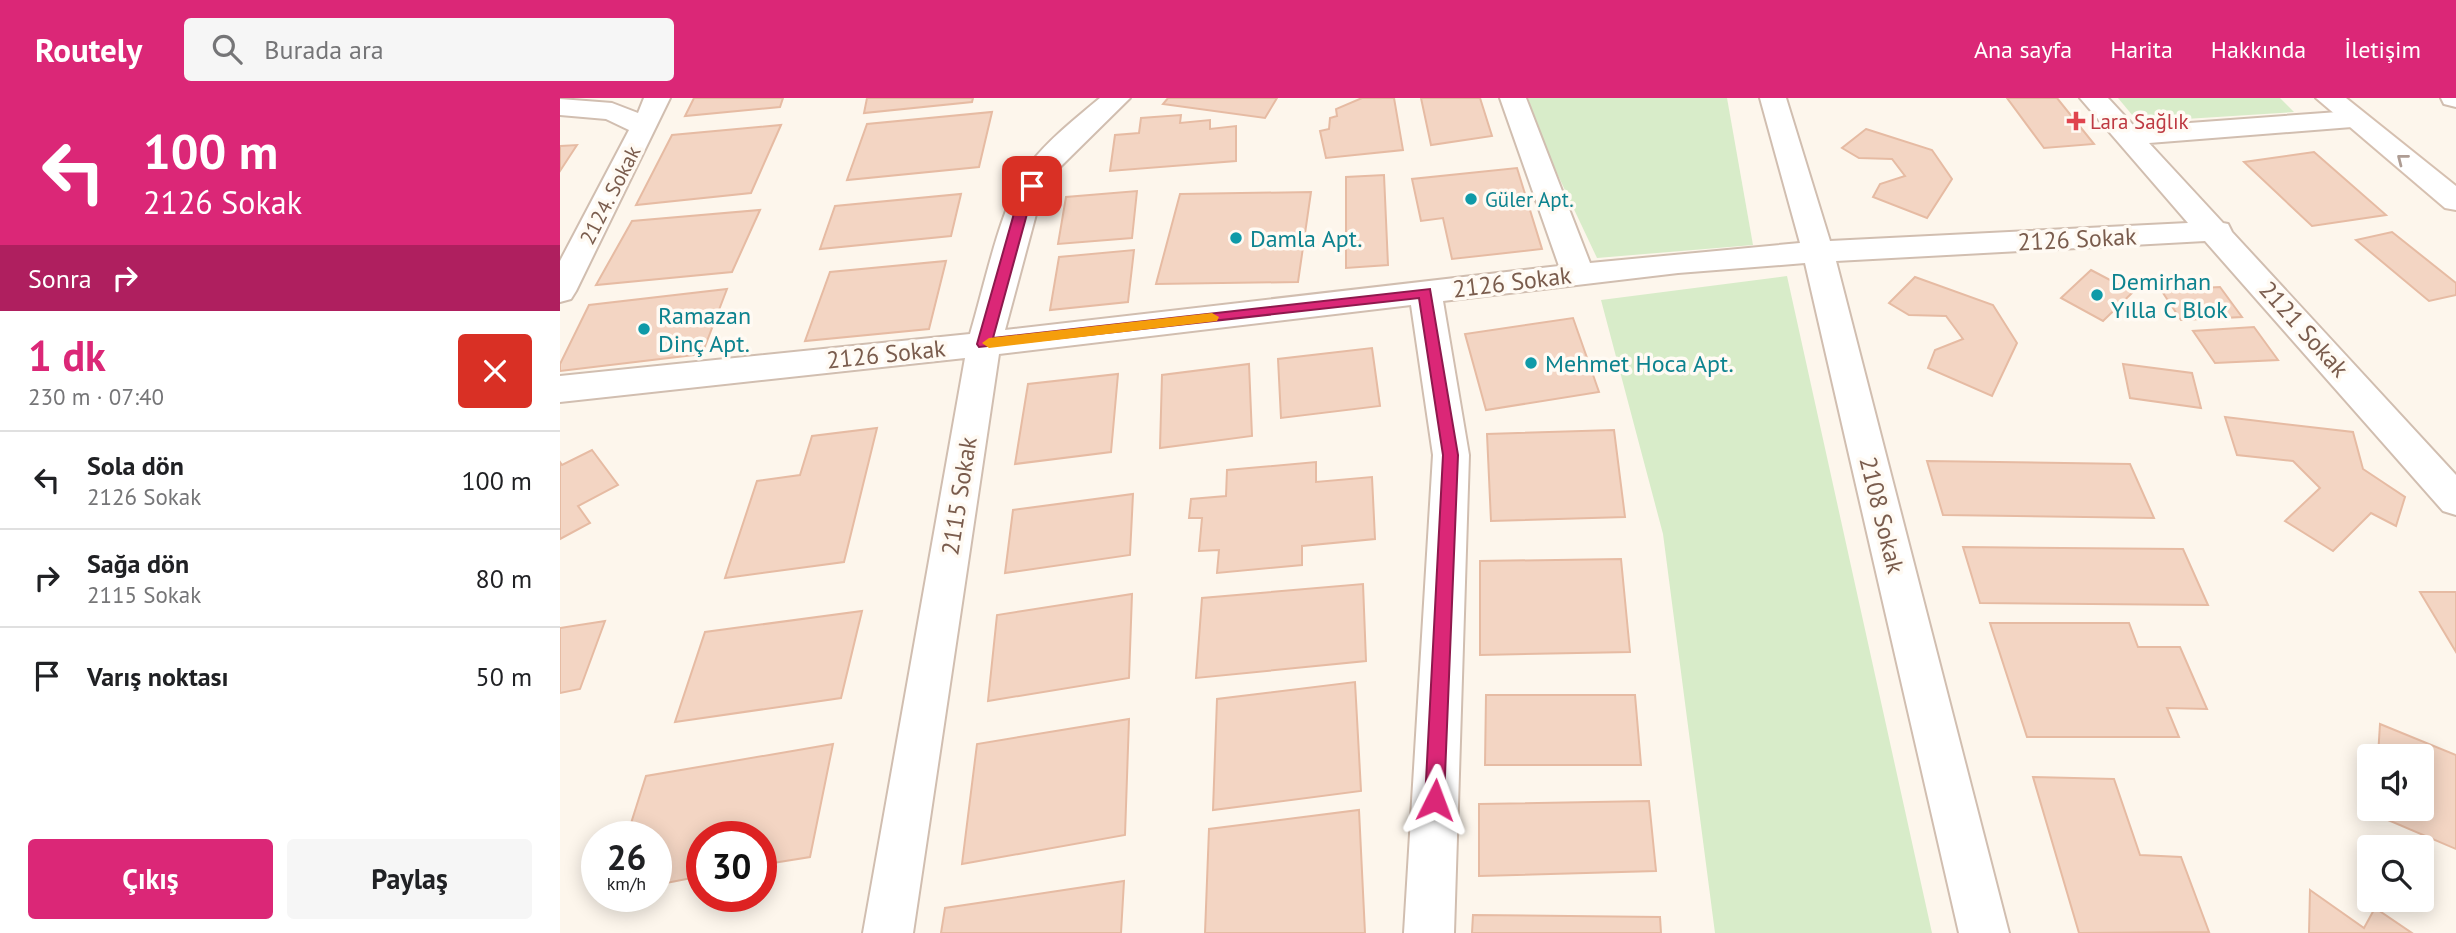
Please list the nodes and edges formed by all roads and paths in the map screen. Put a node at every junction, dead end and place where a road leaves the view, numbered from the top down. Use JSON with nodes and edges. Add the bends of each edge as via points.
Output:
{"nodes":[{"id":1,"x":657,"y":98,"type":"edge"},
{"id":2,"x":1117,"y":98,"type":"edge"},
{"id":3,"x":1513,"y":98,"type":"edge"},
{"id":4,"x":1773,"y":98,"type":"edge"},
{"id":5,"x":2093,"y":98,"type":"edge"},
{"id":6,"x":2329,"y":98,"type":"edge"},
{"id":7,"x":560,"y":107,"type":"edge"},
{"id":8,"x":2352,"y":119,"type":"junction"},
{"id":9,"x":645,"y":127,"type":"junction"},
{"id":10,"x":2127,"y":136,"type":"junction"},
{"id":11,"x":2456,"y":201,"type":"edge"},
{"id":12,"x":2217,"y":232,"type":"junction"},
{"id":13,"x":1818,"y":252,"type":"junction"},
{"id":14,"x":1578,"y":274,"type":"junction"},
{"id":15,"x":560,"y":291,"type":"edge"},
{"id":16,"x":1425,"y":293,"type":"junction"},
{"id":17,"x":984,"y":344,"type":"junction"},
{"id":18,"x":560,"y":389,"type":"edge"},
{"id":19,"x":2456,"y":500,"type":"edge"},
{"id":20,"x":888,"y":933,"type":"edge"},
{"id":21,"x":1429,"y":933,"type":"edge"},
{"id":22,"x":1984,"y":933,"type":"edge"}],
"edges":[{"from":1,"to":9,"type":"street","name":"2124. Sokak"},
{"from":2,"to":17,"type":"street","name":"2115 Sokak","via":[[1084,124],[1041,169],[1024,203]]},
{"from":3,"to":14,"type":"street"},
{"from":4,"to":13,"type":"street","name":"2108 Sokak"},
{"from":5,"to":10,"type":"street","name":"2121 Sokak"},
{"from":6,"to":8,"type":"street"},
{"from":7,"to":9,"type":"street","via":[[612,111]]},
{"from":8,"to":10,"type":"street"},
{"from":11,"to":8,"type":"street","one_way":true},
{"from":9,"to":15,"type":"street","name":"2124. Sokak"},
{"from":10,"to":12,"type":"street","name":"2121 Sokak"},
{"from":12,"to":13,"type":"street","name":"2126 Sokak"},
{"from":12,"to":19,"type":"street","name":"2121 Sokak"},
{"from":13,"to":14,"type":"street","name":"2126 Sokak"},
{"from":13,"to":22,"type":"street","name":"2108 Sokak"},
{"from":14,"to":16,"type":"street","name":"2126 Sokak"},
{"from":16,"to":17,"type":"street","name":"2126 Sokak"},
{"from":16,"to":21,"type":"street","via":[[1451,455]]},
{"from":17,"to":18,"type":"street","name":"2126 Sokak"},
{"from":17,"to":20,"type":"street","name":"2115 Sokak"}]}
